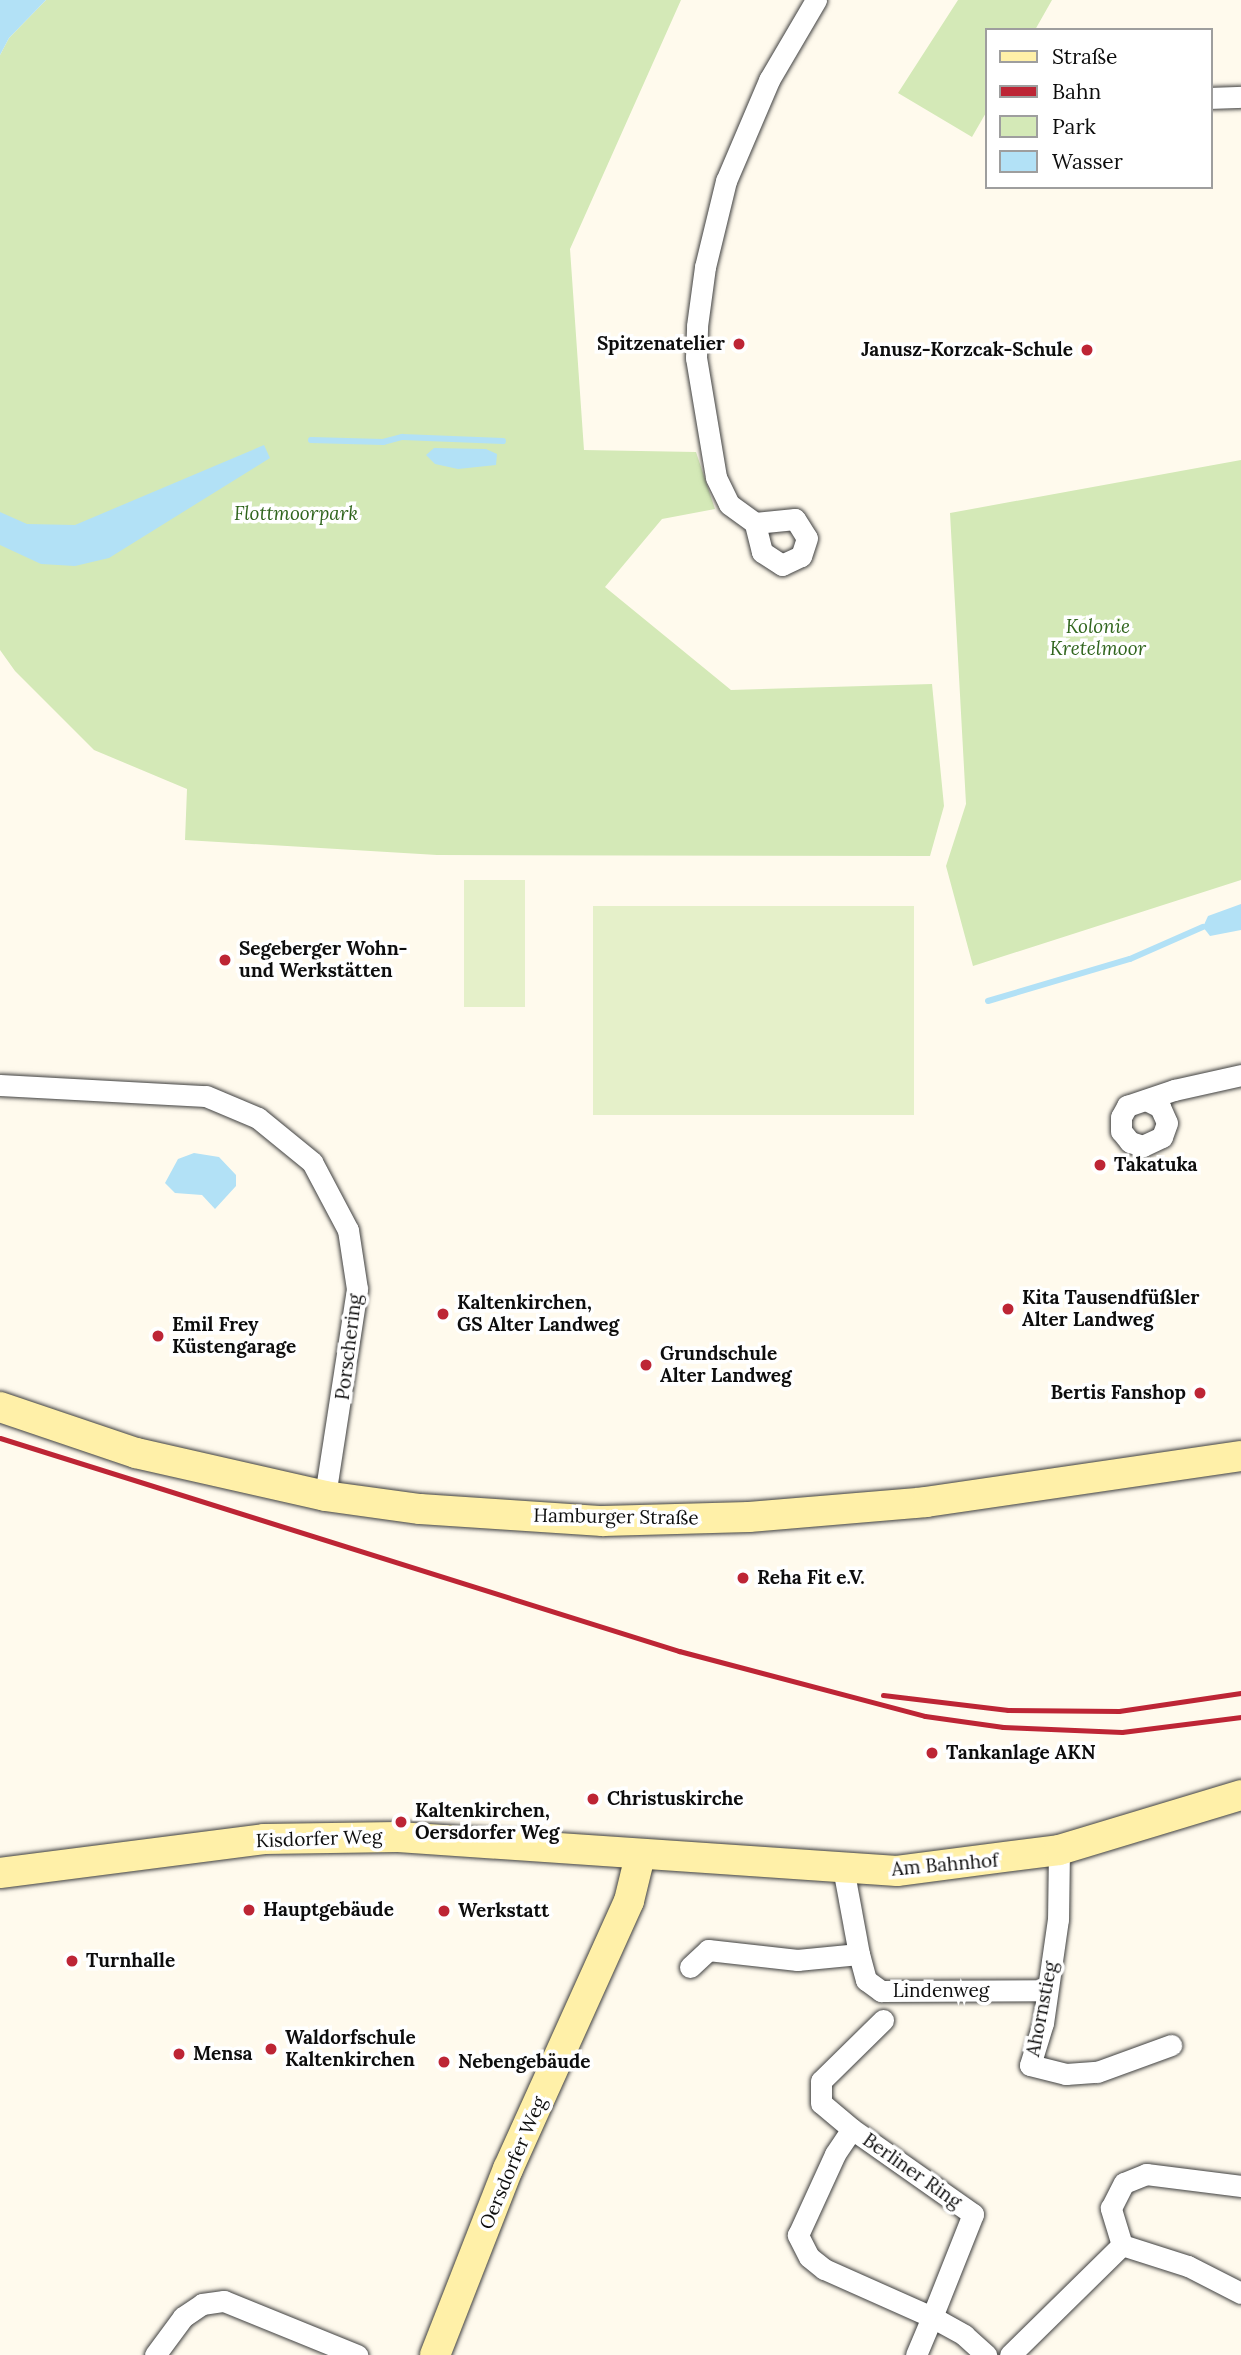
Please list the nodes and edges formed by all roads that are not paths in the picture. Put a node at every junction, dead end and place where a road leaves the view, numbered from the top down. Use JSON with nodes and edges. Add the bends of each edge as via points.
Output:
{"nodes":[{"id":1,"x":816,"y":0,"type":"edge"},
{"id":2,"x":1241,"y":97,"type":"edge"},
{"id":3,"x":1213,"y":98,"type":"edge"},
{"id":4,"x":755,"y":523,"type":"dead end"},
{"id":5,"x":1241,"y":1075,"type":"edge"},
{"id":6,"x":0,"y":1085,"type":"edge"},
{"id":7,"x":1146,"y":1100,"type":"dead end"},
{"id":8,"x":0,"y":1407,"type":"edge"},
{"id":9,"x":1241,"y":1456,"type":"edge"},
{"id":10,"x":325,"y":1496,"type":"junction"},
{"id":11,"x":1241,"y":1795,"type":"edge"},
{"id":12,"x":1059,"y":1850,"type":"junction"},
{"id":13,"x":640,"y":1856,"type":"junction"},
{"id":14,"x":843,"y":1868,"type":"junction"},
{"id":15,"x":0,"y":1873,"type":"edge"},
{"id":16,"x":859,"y":1954,"type":"junction"},
{"id":17,"x":690,"y":1967,"type":"dead end"},
{"id":18,"x":1047,"y":1990,"type":"junction"},
{"id":19,"x":883,"y":2020,"type":"dead end"},
{"id":20,"x":1171,"y":2045,"type":"dead end"},
{"id":21,"x":852,"y":2129,"type":"junction"},
{"id":22,"x":1241,"y":2186,"type":"edge"},
{"id":23,"x":1122,"y":2245,"type":"junction"},
{"id":24,"x":1241,"y":2293,"type":"edge"},
{"id":25,"x":932,"y":2316,"type":"junction"},
{"id":26,"x":155,"y":2355,"type":"edge"},
{"id":27,"x":357,"y":2355,"type":"edge"},
{"id":28,"x":435,"y":2355,"type":"edge"},
{"id":29,"x":916,"y":2355,"type":"edge"},
{"id":30,"x":986,"y":2355,"type":"edge"},
{"id":31,"x":1010,"y":2355,"type":"edge"}],
"edges":[{"from":1,"to":4,"type":"street","via":[[769,80],[726,181],[705,267],[698,326],[696,358],[716,477],[729,505]]},
{"from":2,"to":3,"type":"street"},
{"from":5,"to":7,"type":"street"},
{"from":6,"to":10,"type":"street","name":"Porschering","via":[[206,1096],[258,1118],[312,1162],[348,1230],[357,1289]]},
{"from":8,"to":10,"type":"street","name":"Hamburger Straße","via":[[136,1453]]},
{"from":9,"to":10,"type":"street","name":"Hamburger Straße","via":[[926,1502],[749,1517],[603,1521],[420,1509]]},
{"from":11,"to":12,"type":"street","name":"Am Bahnhof"},
{"from":12,"to":14,"type":"street","name":"Am Bahnhof","via":[[942,1867]]},
{"from":12,"to":18,"type":"street","name":"Ahornstieg","via":[[1058,1919]]},
{"from":13,"to":14,"type":"street","name":"Am Bahnhof"},
{"from":13,"to":15,"type":"street","name":"Kisdorfer Weg","via":[[417,1837],[264,1839]]},
{"from":13,"to":28,"type":"street","name":"Oersdorfer Weg","via":[[629,1901],[508,2169]]},
{"from":14,"to":16,"type":"street","name":"Lindenweg"},
{"from":16,"to":17,"type":"street","via":[[802,1960],[708,1950]]},
{"from":16,"to":18,"type":"street","name":"Lindenweg","via":[[866,1980],[881,1992]]},
{"from":18,"to":20,"type":"street","name":"Ahornstieg","via":[[1030,2065],[1066,2074],[1097,2072]]},
{"from":19,"to":21,"type":"street","via":[[821,2081],[821,2103]]},
{"from":21,"to":25,"type":"street","name":"Berliner Ring","via":[[973,2214]]},
{"from":21,"to":25,"type":"street","name":"Berliner Ring","via":[[835,2154],[798,2235],[809,2256],[824,2269]]},
{"from":22,"to":23,"type":"street","via":[[1146,2174],[1124,2183],[1111,2208]]},
{"from":23,"to":24,"type":"street","via":[[1188,2266]]},
{"from":23,"to":31,"type":"street"},
{"from":25,"to":29,"type":"street"},
{"from":25,"to":30,"type":"street"},
{"from":26,"to":27,"type":"street","via":[[183,2318],[202,2304],[224,2301]]}]}
